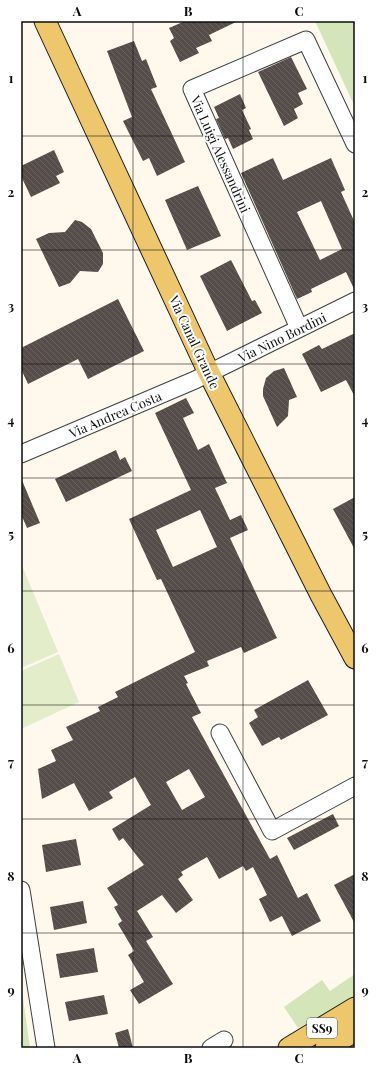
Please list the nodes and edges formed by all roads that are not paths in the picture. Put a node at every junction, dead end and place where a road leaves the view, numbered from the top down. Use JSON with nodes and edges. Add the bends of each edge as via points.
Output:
{"nodes":[{"id":1,"x":45,"y":21,"type":"edge"},
{"id":2,"x":355,"y":144,"type":"edge"},
{"id":3,"x":355,"y":301,"type":"edge"},
{"id":4,"x":299,"y":328,"type":"junction"},
{"id":5,"x":209,"y":373,"type":"junction"},
{"id":6,"x":21,"y":454,"type":"edge"},
{"id":7,"x":355,"y":658,"type":"edge"},
{"id":8,"x":220,"y":733,"type":"dead end"},
{"id":9,"x":355,"y":786,"type":"edge"},
{"id":10,"x":21,"y":890,"type":"edge"},
{"id":11,"x":355,"y":1008,"type":"edge"},
{"id":12,"x":355,"y":1031,"type":"edge"},
{"id":13,"x":46,"y":1048,"type":"edge"},
{"id":14,"x":289,"y":1048,"type":"edge"},
{"id":15,"x":326,"y":1048,"type":"edge"}],
"edges":[{"from":1,"to":5,"type":"main road","name":"Via Canal Grande"},
{"from":2,"to":4,"type":"street","name":"Via Luigi Alessandrini","via":[[306,40],[192,89]]},
{"from":3,"to":4,"type":"street","name":"Via Nino Bordini"},
{"from":4,"to":5,"type":"street","name":"Via Nino Bordini"},
{"from":5,"to":6,"type":"street","name":"Via Andrea Costa"},
{"from":5,"to":7,"type":"main road","name":"Via Canal Grande"},
{"from":8,"to":9,"type":"street","via":[[272,831]]},
{"from":10,"to":13,"type":"street"},
{"from":11,"to":14,"type":"main road","number":"SS9"},
{"from":12,"to":15,"type":"main road","number":"SS9"}]}
